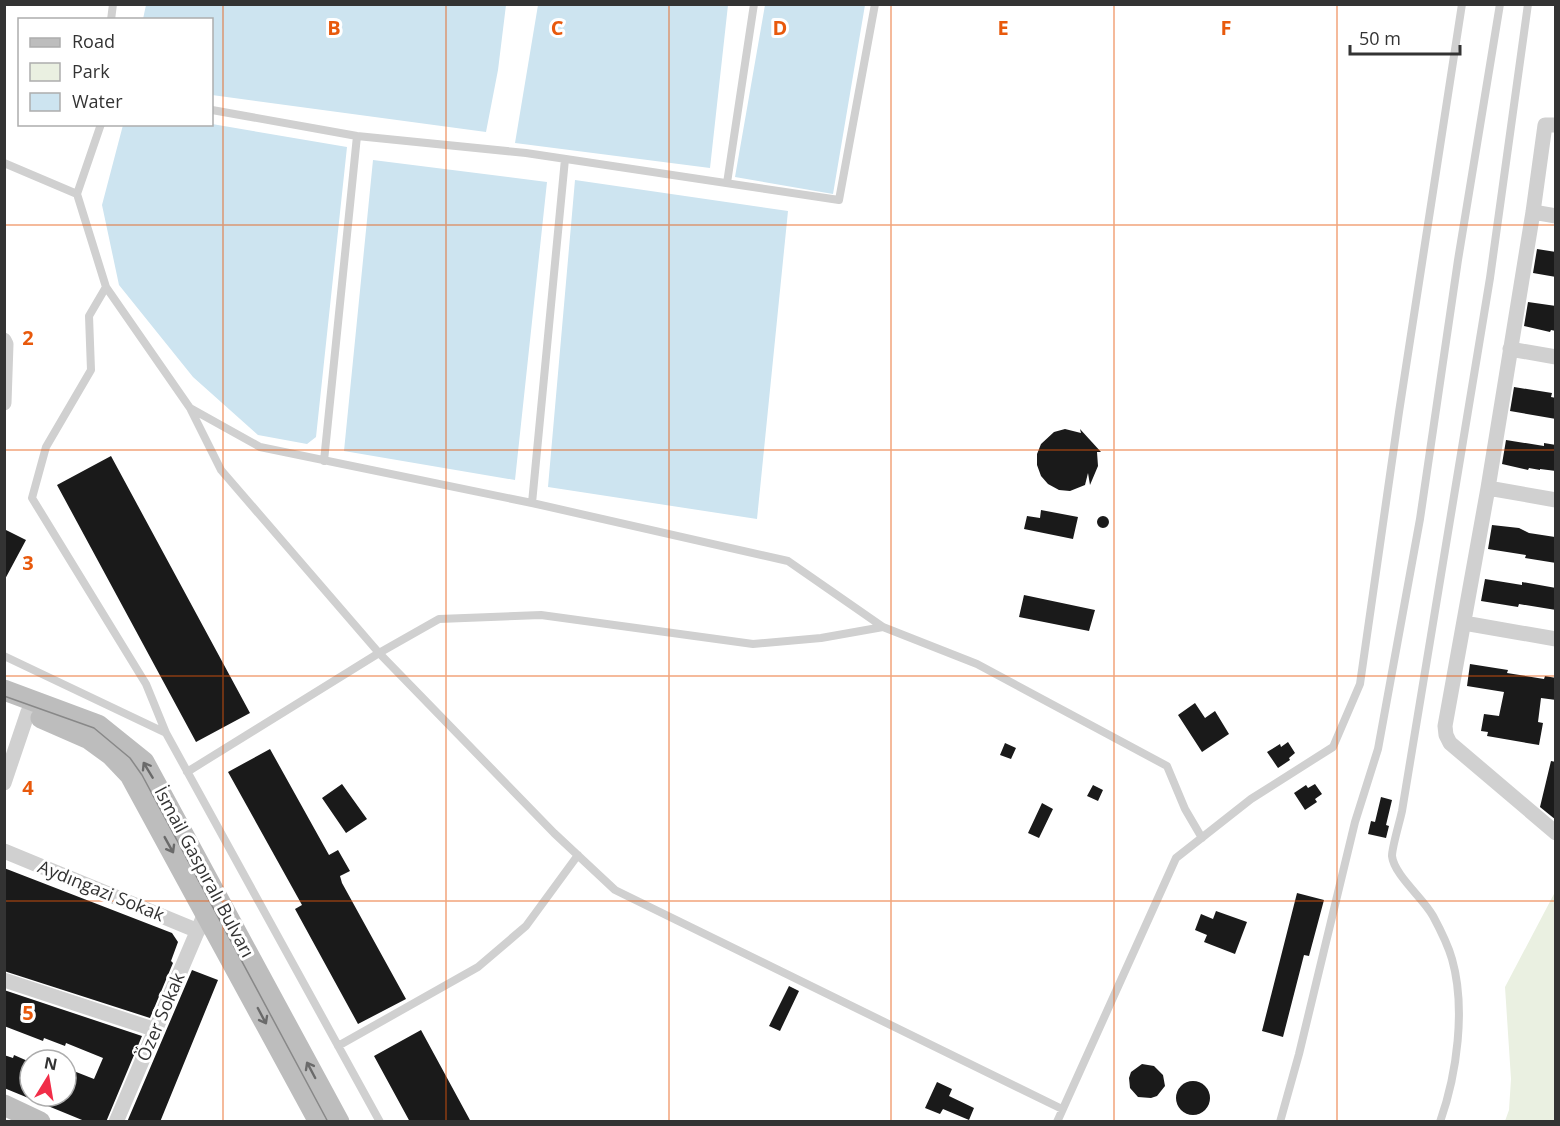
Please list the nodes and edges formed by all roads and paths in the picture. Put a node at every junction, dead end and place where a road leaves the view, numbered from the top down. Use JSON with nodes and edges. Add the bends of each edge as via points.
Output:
{"nodes":[{"id":1,"x":754,"y":4,"type":"edge"},
{"id":2,"x":875,"y":4,"type":"edge"},
{"id":3,"x":1462,"y":4,"type":"edge"},
{"id":4,"x":1500,"y":4,"type":"edge"},
{"id":5,"x":1528,"y":4,"type":"edge"},
{"id":6,"x":213,"y":110,"type":"edge"},
{"id":7,"x":1556,"y":125,"type":"edge"},
{"id":8,"x":100,"y":126,"type":"edge"},
{"id":9,"x":357,"y":136,"type":"junction"},
{"id":10,"x":565,"y":159,"type":"junction"},
{"id":11,"x":4,"y":163,"type":"edge"},
{"id":12,"x":727,"y":183,"type":"junction"},
{"id":13,"x":77,"y":194,"type":"junction"},
{"id":14,"x":1533,"y":212,"type":"junction"},
{"id":15,"x":1556,"y":216,"type":"edge"},
{"id":16,"x":106,"y":287,"type":"junction"},
{"id":17,"x":4,"y":340,"type":"edge"},
{"id":18,"x":1510,"y":349,"type":"junction"},
{"id":19,"x":1556,"y":357,"type":"edge"},
{"id":20,"x":5,"y":402,"type":"edge"},
{"id":21,"x":190,"y":408,"type":"junction"},
{"id":22,"x":324,"y":461,"type":"junction"},
{"id":23,"x":1488,"y":488,"type":"junction"},
{"id":24,"x":1556,"y":500,"type":"edge"},
{"id":25,"x":532,"y":503,"type":"junction"},
{"id":26,"x":1464,"y":623,"type":"junction"},
{"id":27,"x":883,"y":627,"type":"junction"},
{"id":28,"x":1556,"y":639,"type":"edge"},
{"id":29,"x":379,"y":653,"type":"junction"},
{"id":30,"x":4,"y":656,"type":"edge"},
{"id":31,"x":4,"y":690,"type":"edge"},
{"id":32,"x":4,"y":704,"type":"edge"},
{"id":33,"x":28,"y":712,"type":"junction"},
{"id":34,"x":166,"y":733,"type":"junction"},
{"id":35,"x":187,"y":772,"type":"junction"},
{"id":36,"x":4,"y":783,"type":"edge"},
{"id":37,"x":1556,"y":833,"type":"edge"},
{"id":38,"x":1202,"y":838,"type":"junction"},
{"id":39,"x":4,"y":851,"type":"edge"},
{"id":40,"x":578,"y":855,"type":"junction"},
{"id":41,"x":206,"y":912,"type":"junction"},
{"id":42,"x":198,"y":931,"type":"junction"},
{"id":43,"x":4,"y":980,"type":"edge"},
{"id":44,"x":156,"y":1030,"type":"junction"},
{"id":45,"x":338,"y":1046,"type":"junction"},
{"id":46,"x":4,"y":1105,"type":"edge"},
{"id":47,"x":1062,"y":1109,"type":"junction"},
{"id":48,"x":40,"y":1122,"type":"edge"},
{"id":49,"x":117,"y":1122,"type":"edge"},
{"id":50,"x":319,"y":1122,"type":"edge"},
{"id":51,"x":339,"y":1122,"type":"edge"},
{"id":52,"x":380,"y":1122,"type":"edge"},
{"id":53,"x":1057,"y":1122,"type":"edge"},
{"id":54,"x":1280,"y":1122,"type":"edge"},
{"id":55,"x":1440,"y":1122,"type":"edge"}],
"edges":[{"from":1,"to":12,"type":"lane"},
{"from":2,"to":12,"type":"lane","via":[[839,200]]},
{"from":3,"to":38,"type":"lane","via":[[1360,684],[1333,747],[1251,799]]},
{"from":4,"to":54,"type":"lane","via":[[1420,519],[1378,749],[1354,822]]},
{"from":5,"to":55,"type":"lane","via":[[1490,278],[1392,856],[1432,914],[1451,958],[1458,993],[1449,1096]]},
{"from":6,"to":9,"type":"lane"},
{"from":7,"to":14,"type":"street","via":[[1545,125]]},
{"from":8,"to":13,"type":"lane"},
{"from":9,"to":10,"type":"lane"},
{"from":9,"to":22,"type":"lane"},
{"from":10,"to":12,"type":"lane"},
{"from":10,"to":25,"type":"lane"},
{"from":11,"to":13,"type":"lane"},
{"from":13,"to":16,"type":"lane"},
{"from":14,"to":15,"type":"street"},
{"from":14,"to":18,"type":"street"},
{"from":16,"to":21,"type":"lane"},
{"from":16,"to":34,"type":"lane","via":[[89,316],[91,370],[46,447],[32,498],[146,684]]},
{"from":17,"to":20,"type":"street"},
{"from":18,"to":19,"type":"street"},
{"from":18,"to":23,"type":"street"},
{"from":21,"to":22,"type":"lane","via":[[260,447]]},
{"from":21,"to":29,"type":"lane","via":[[221,470]]},
{"from":22,"to":25,"type":"lane"},
{"from":23,"to":24,"type":"street"},
{"from":23,"to":26,"type":"street"},
{"from":25,"to":27,"type":"lane","via":[[788,561]]},
{"from":26,"to":28,"type":"street"},
{"from":26,"to":37,"type":"street","via":[[1446,735],[1470,761]]},
{"from":27,"to":29,"type":"lane","via":[[753,644],[541,615],[439,619]]},
{"from":27,"to":38,"type":"lane","via":[[977,664],[1167,766]]},
{"from":29,"to":35,"type":"lane"},
{"from":29,"to":40,"type":"lane"},
{"from":30,"to":34,"type":"lane"},
{"from":51,"to":31,"type":"main road","name":"İsmail Gaspıralı Bulvarı","one_way":true,"via":[[144,762],[98,725]]},
{"from":32,"to":33,"type":"main road"},
{"from":33,"to":36,"type":"street"},
{"from":33,"to":41,"type":"main road","one_way":true,"via":[[89,739],[130,775]]},
{"from":34,"to":35,"type":"lane"},
{"from":35,"to":45,"type":"lane"},
{"from":38,"to":47,"type":"lane","via":[[1176,858]]},
{"from":39,"to":42,"type":"street","name":"Aydıngazi Sokak"},
{"from":40,"to":45,"type":"lane","via":[[526,926],[478,967]]},
{"from":40,"to":47,"type":"lane","via":[[615,890]]},
{"from":41,"to":42,"type":"street","name":"Özer Sokak"},
{"from":41,"to":50,"type":"main road","one_way":true},
{"from":42,"to":44,"type":"street","name":"Özer Sokak"},
{"from":43,"to":44,"type":"street"},
{"from":44,"to":49,"type":"street","name":"Özer Sokak"},
{"from":45,"to":52,"type":"lane"},
{"from":46,"to":48,"type":"main road"},
{"from":47,"to":53,"type":"lane"}]}
